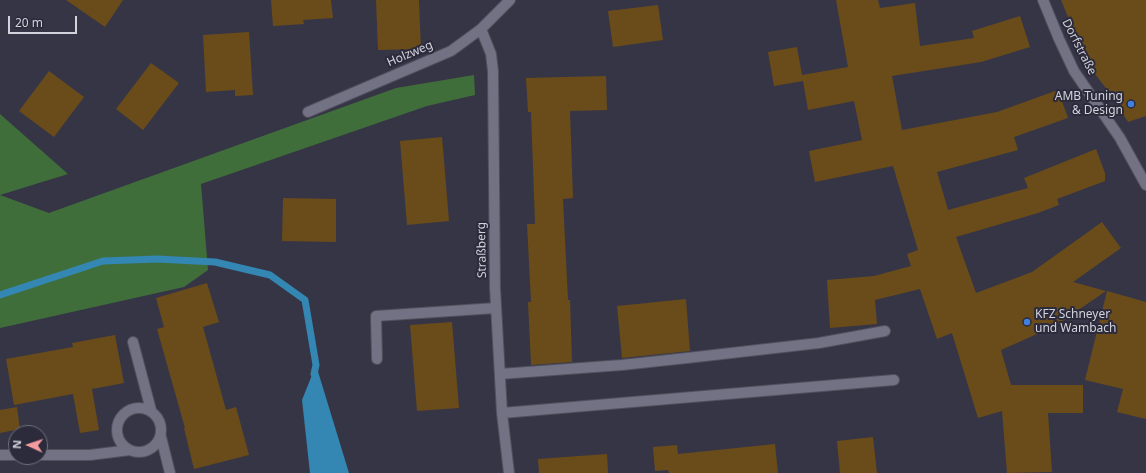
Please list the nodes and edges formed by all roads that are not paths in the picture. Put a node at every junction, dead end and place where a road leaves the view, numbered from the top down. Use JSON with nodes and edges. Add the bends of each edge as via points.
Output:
{"nodes":[{"id":1,"x":510,"y":0,"type":"edge"},
{"id":2,"x":1043,"y":0,"type":"edge"},
{"id":3,"x":481,"y":29,"type":"junction"},
{"id":4,"x":308,"y":112,"type":"dead end"},
{"id":5,"x":1146,"y":185,"type":"edge"},
{"id":6,"x":496,"y":308,"type":"junction"},
{"id":7,"x":885,"y":331,"type":"dead end"},
{"id":8,"x":132,"y":342,"type":"dead end"},
{"id":9,"x":377,"y":360,"type":"dead end"},
{"id":10,"x":500,"y":374,"type":"junction"},
{"id":11,"x":894,"y":380,"type":"dead end"},
{"id":12,"x":151,"y":410,"type":"junction"},
{"id":13,"x":502,"y":413,"type":"junction"},
{"id":14,"x":161,"y":437,"type":"junction"},
{"id":15,"x":130,"y":450,"type":"junction"},
{"id":16,"x":48,"y":455,"type":"edge"},
{"id":17,"x":170,"y":473,"type":"edge"},
{"id":18,"x":509,"y":473,"type":"edge"}],
"edges":[{"from":1,"to":3,"type":"street","name":"Holzweg"},
{"from":2,"to":5,"type":"street","name":"Dorfstraße","via":[[1074,71],[1120,138]]},
{"from":3,"to":4,"type":"street","name":"Holzweg","via":[[451,51]]},
{"from":3,"to":6,"type":"street","name":"Straßberg","via":[[491,54],[493,71]]},
{"from":6,"to":9,"type":"street","via":[[376,316]]},
{"from":6,"to":10,"type":"street","name":"Straßberg"},
{"from":7,"to":10,"type":"street","via":[[820,343],[622,365]]},
{"from":8,"to":12,"type":"street"},
{"from":10,"to":13,"type":"street","name":"Straßberg"},
{"from":11,"to":13,"type":"street"},
{"from":12,"to":14,"type":"street","via":[[160,422]]},
{"from":12,"to":15,"type":"street","via":[[137,407],[130,409],[119,419],[119,441]]},
{"from":13,"to":18,"type":"street","name":"Straßberg"},
{"from":14,"to":15,"type":"street","via":[[158,443],[145,452]]},
{"from":14,"to":17,"type":"street"},
{"from":15,"to":16,"type":"street","via":[[90,455]]}]}
